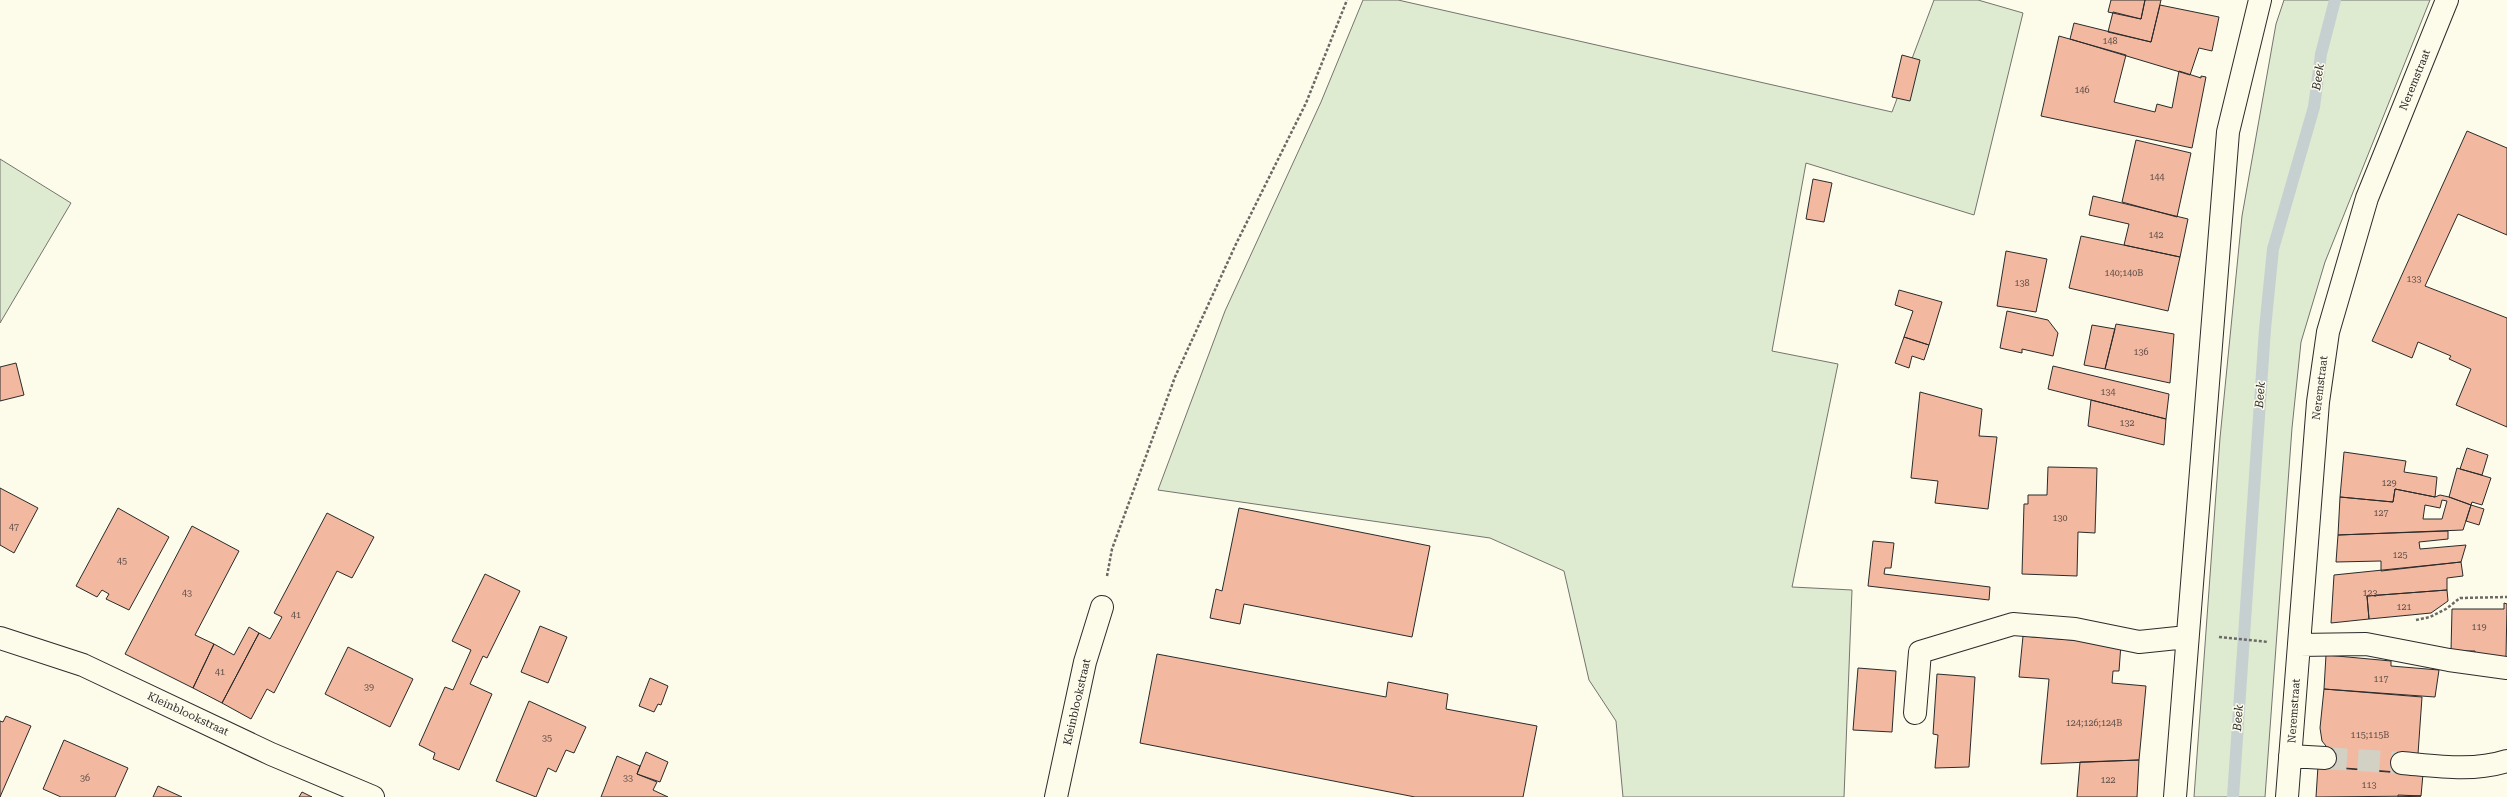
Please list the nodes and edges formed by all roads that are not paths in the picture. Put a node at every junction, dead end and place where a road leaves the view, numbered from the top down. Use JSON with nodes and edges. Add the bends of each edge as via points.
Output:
{"nodes":[{"id":1,"x":2260,"y":0,"type":"edge"},
{"id":2,"x":2447,"y":0,"type":"edge"},
{"id":3,"x":1102,"y":607,"type":"road end"},
{"id":4,"x":2186,"y":637,"type":"junction"},
{"id":5,"x":0,"y":638,"type":"edge"},
{"id":6,"x":2299,"y":645,"type":"junction"},
{"id":7,"x":2507,"y":668,"type":"edge"},
{"id":8,"x":1915,"y":713,"type":"dead end"},
{"id":9,"x":2290,"y":756,"type":"junction"},
{"id":10,"x":2325,"y":758,"type":"tunnel mouth"},
{"id":11,"x":2507,"y":761,"type":"edge"},
{"id":12,"x":2402,"y":763,"type":"tunnel mouth"},
{"id":13,"x":373,"y":797,"type":"edge"},
{"id":14,"x":1056,"y":797,"type":"edge"},
{"id":15,"x":2175,"y":797,"type":"edge"},
{"id":16,"x":2287,"y":797,"type":"edge"}],
"edges":[{"from":1,"to":4,"type":"street","via":[[2228,132]]},
{"from":2,"to":6,"type":"street","name":"Neremstraat","via":[[2367,198],[2328,332],[2318,402]]},
{"from":3,"to":14,"type":"street","name":"Kleinblookstraat","via":[[1085,662]]},
{"from":4,"to":8,"type":"street","via":[[2139,642],[2074,629],[2013,624],[1920,652]]},
{"from":4,"to":15,"type":"street"},
{"from":5,"to":13,"type":"street","name":"Kleinblookstraat","via":[[84,665],[271,754]]},
{"from":6,"to":7,"type":"street","via":[[2366,644],[2448,660]]},
{"from":6,"to":9,"type":"street","name":"Neremstraat"},
{"from":9,"to":10,"type":"street"},
{"from":9,"to":16,"type":"street","name":"Neremstraat"},
{"from":11,"to":12,"type":"street","via":[[2452,768]]}]}
